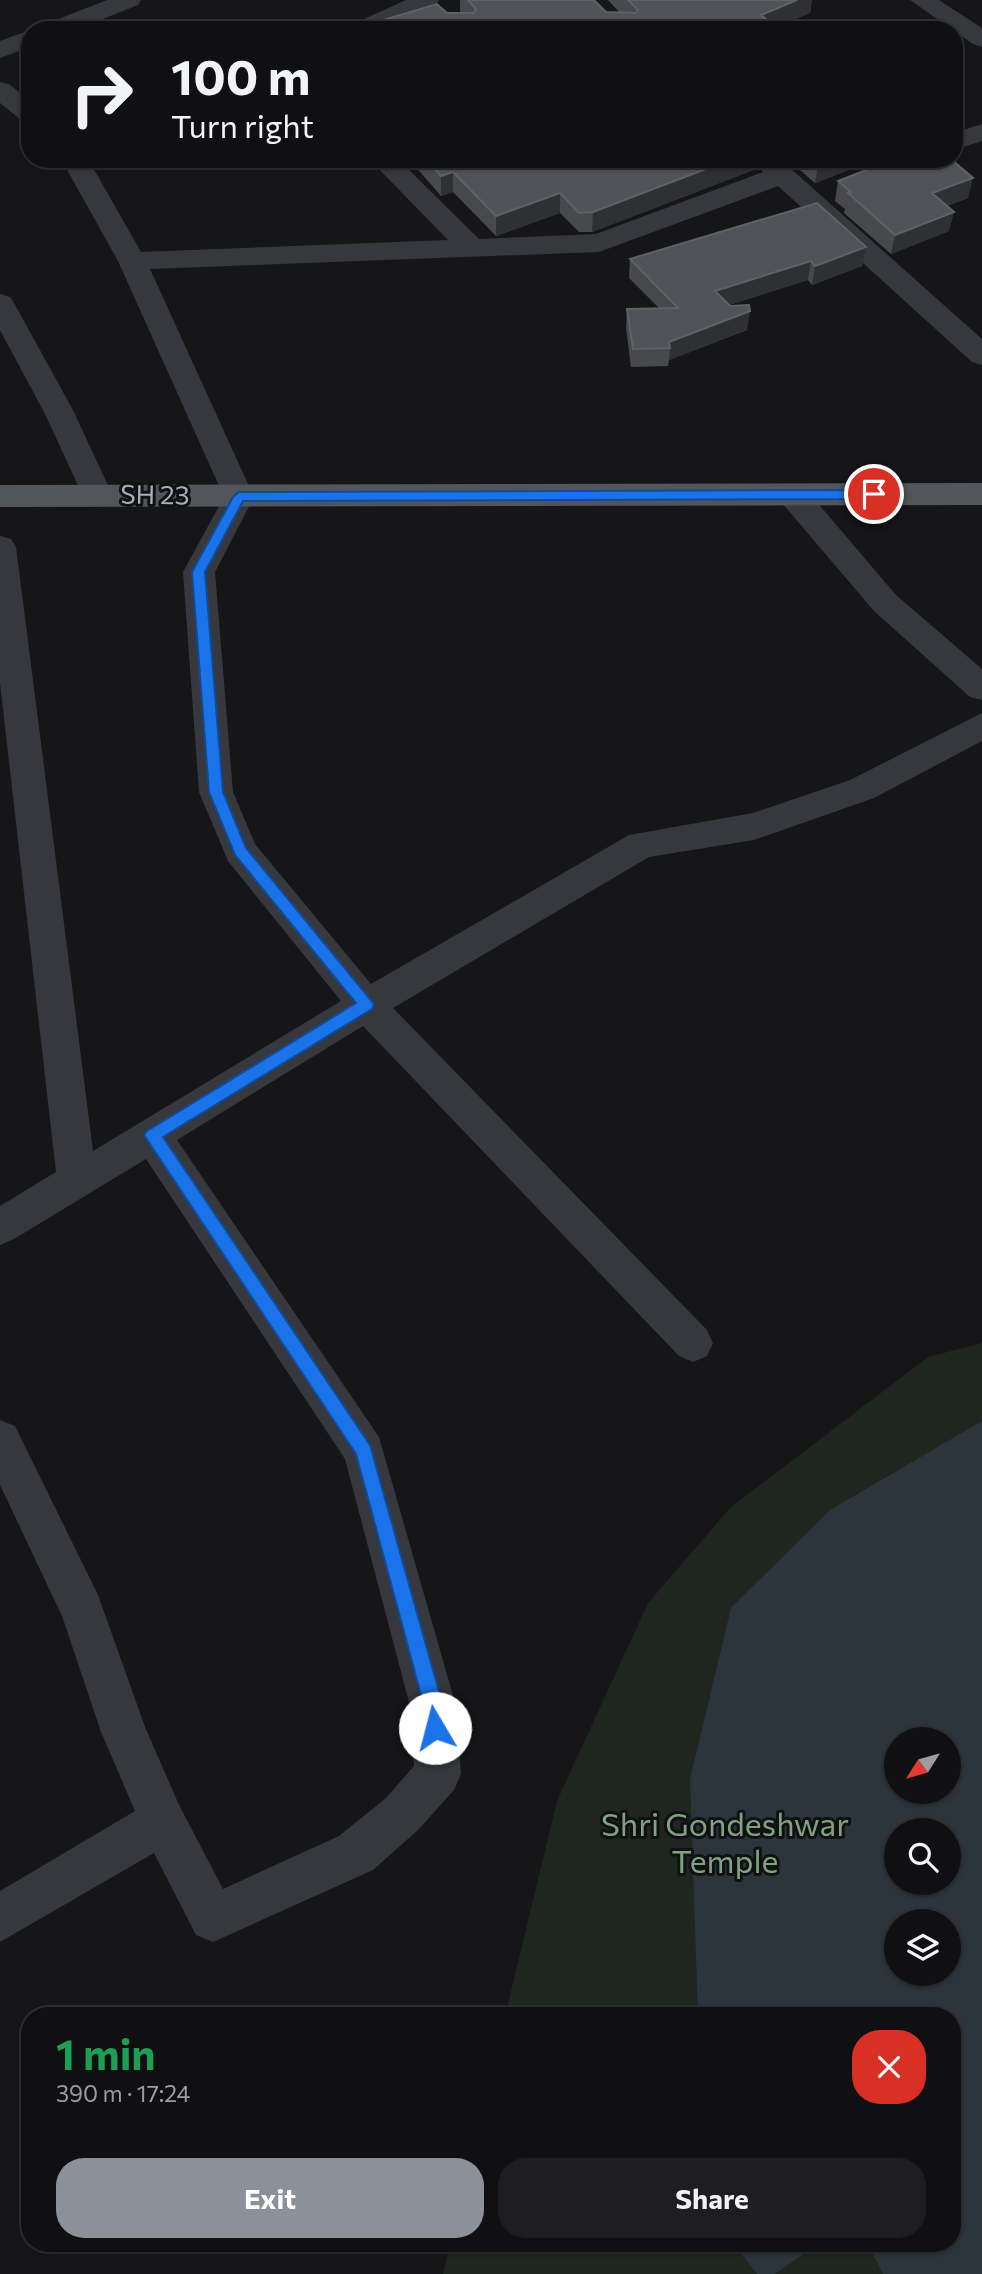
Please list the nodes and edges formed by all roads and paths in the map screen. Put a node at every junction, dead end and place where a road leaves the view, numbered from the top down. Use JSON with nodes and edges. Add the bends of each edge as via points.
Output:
{"nodes":[{"id":1,"x":129,"y":0,"type":"edge"},
{"id":2,"x":922,"y":0,"type":"edge"},
{"id":3,"x":435,"y":5,"type":"edge"},
{"id":4,"x":75,"y":21,"type":"edge"},
{"id":5,"x":387,"y":21,"type":"edge"},
{"id":6,"x":957,"y":21,"type":"edge"},
{"id":7,"x":963,"y":25,"type":"edge"},
{"id":8,"x":980,"y":35,"type":"edge"},
{"id":9,"x":21,"y":42,"type":"edge"},
{"id":10,"x":0,"y":50,"type":"edge"},
{"id":11,"x":0,"y":90,"type":"edge"},
{"id":12,"x":21,"y":107,"type":"edge"},
{"id":13,"x":982,"y":132,"type":"edge"},
{"id":14,"x":963,"y":139,"type":"edge"},
{"id":15,"x":79,"y":168,"type":"edge"},
{"id":16,"x":391,"y":168,"type":"edge"},
{"id":17,"x":771,"y":168,"type":"edge"},
{"id":18,"x":775,"y":168,"type":"edge"},
{"id":19,"x":474,"y":250,"type":"junction"},
{"id":20,"x":132,"y":261,"type":"junction"},
{"id":21,"x":0,"y":303,"type":"edge"},
{"id":22,"x":976,"y":340,"type":"edge"},
{"id":23,"x":97,"y":494,"type":"junction"},
{"id":24,"x":982,"y":494,"type":"edge"},
{"id":25,"x":793,"y":495,"type":"junction"},
{"id":26,"x":0,"y":496,"type":"edge"},
{"id":27,"x":239,"y":497,"type":"junction"},
{"id":28,"x":0,"y":547,"type":"edge"},
{"id":29,"x":982,"y":688,"type":"edge"},
{"id":30,"x":982,"y":726,"type":"edge"},
{"id":31,"x":366,"y":1004,"type":"junction"},
{"id":32,"x":152,"y":1135,"type":"junction"},
{"id":33,"x":77,"y":1181,"type":"junction"},
{"id":34,"x":0,"y":1227,"type":"edge"},
{"id":35,"x":693,"y":1343,"type":"dead end"},
{"id":36,"x":0,"y":1440,"type":"edge"},
{"id":37,"x":163,"y":1821,"type":"junction"},
{"id":38,"x":0,"y":1918,"type":"edge"}],
"edges":[{"from":1,"to":4,"type":"street"},
{"from":2,"to":6,"type":"street"},
{"from":3,"to":5,"type":"street"},
{"from":7,"to":8,"type":"street"},
{"from":9,"to":10,"type":"street"},
{"from":11,"to":12,"type":"street"},
{"from":13,"to":14,"type":"street"},
{"from":15,"to":20,"type":"street"},
{"from":16,"to":19,"type":"street"},
{"from":17,"to":19,"type":"street","via":[[599,243]]},
{"from":18,"to":22,"type":"street","via":[[822,193]]},
{"from":19,"to":20,"type":"street"},
{"from":20,"to":27,"type":"street"},
{"from":21,"to":23,"type":"street"},
{"from":23,"to":26,"type":"main road","name":"SH 23"},
{"from":23,"to":27,"type":"main road","name":"SH 23"},
{"from":24,"to":25,"type":"main road","name":"SH 23"},
{"from":25,"to":27,"type":"main road","name":"SH 23"},
{"from":25,"to":29,"type":"street","via":[[885,603]]},
{"from":27,"to":31,"type":"street","via":[[199,572],[216,792],[240,851]]},
{"from":28,"to":33,"type":"street"},
{"from":30,"to":31,"type":"street","via":[[862,789],[754,826],[640,845]]},
{"from":31,"to":32,"type":"street"},
{"from":31,"to":35,"type":"street"},
{"from":32,"to":33,"type":"street"},
{"from":32,"to":37,"type":"street","via":[[364,1451],[433,1706],[438,1774],[356,1853],[213,1918]]},
{"from":33,"to":34,"type":"street"},
{"from":36,"to":37,"type":"street","via":[[82,1610],[124,1732]]},
{"from":37,"to":38,"type":"street"}]}
